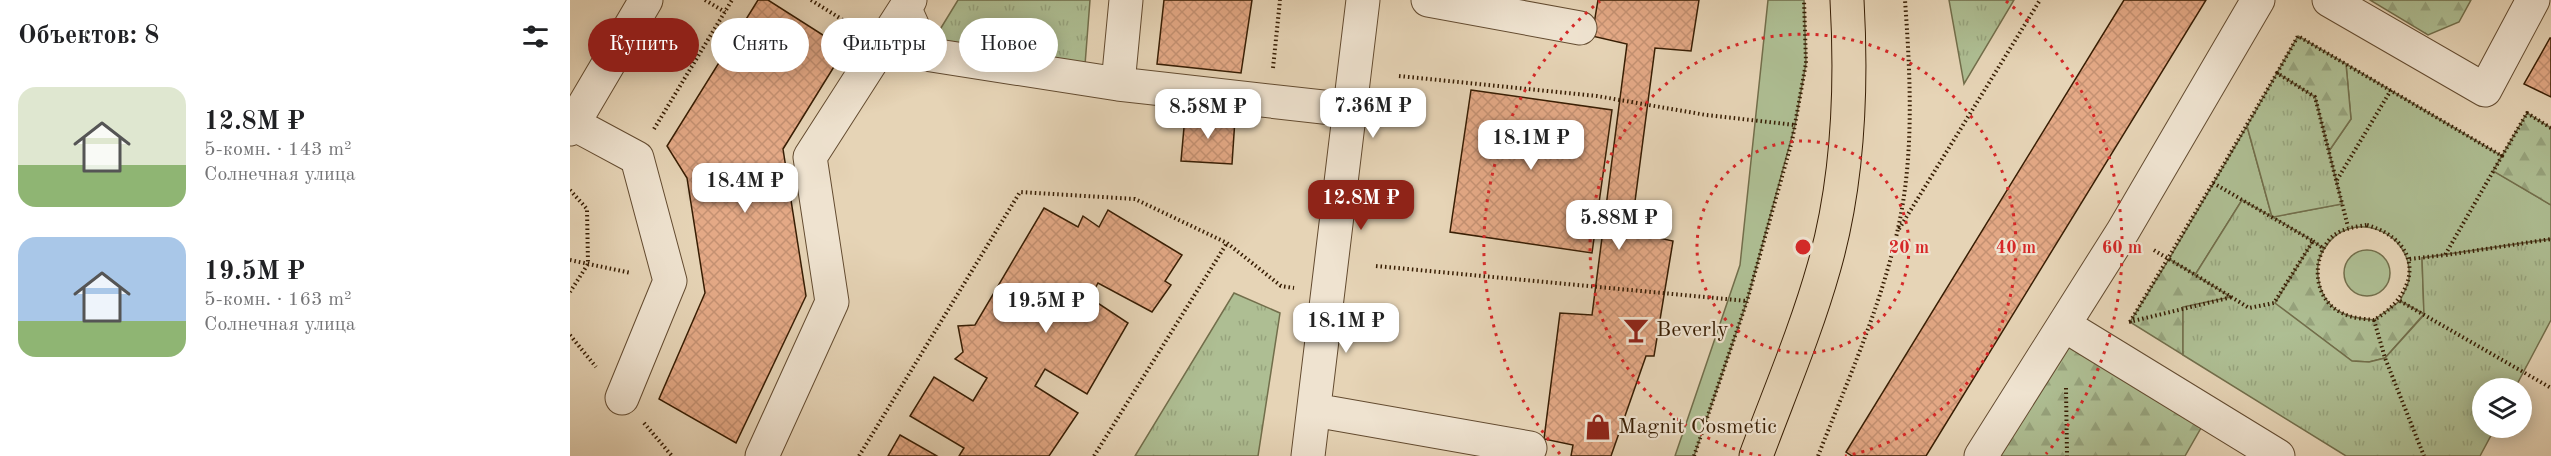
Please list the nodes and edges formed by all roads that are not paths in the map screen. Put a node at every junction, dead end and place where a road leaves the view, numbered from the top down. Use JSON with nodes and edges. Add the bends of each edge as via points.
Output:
{"nodes":[{"id":1,"x":646,"y":0,"type":"edge"},
{"id":2,"x":1126,"y":0,"type":"edge"},
{"id":3,"x":1363,"y":0,"type":"edge"},
{"id":4,"x":1428,"y":0,"type":"edge"},
{"id":5,"x":1847,"y":0,"type":"edge"},
{"id":6,"x":2258,"y":0,"type":"edge"},
{"id":7,"x":2329,"y":0,"type":"edge"},
{"id":8,"x":2533,"y":0,"type":"edge"},
{"id":9,"x":2543,"y":0,"type":"edge"},
{"id":10,"x":908,"y":4,"type":"edge"},
{"id":11,"x":2551,"y":4,"type":"edge"},
{"id":12,"x":1580,"y":27,"type":"dead end"},
{"id":13,"x":1118,"y":84,"type":"junction"},
{"id":14,"x":1350,"y":110,"type":"junction"},
{"id":15,"x":571,"y":125,"type":"edge"},
{"id":16,"x":2064,"y":325,"type":"junction"},
{"id":17,"x":622,"y":398,"type":"dead end"},
{"id":18,"x":1314,"y":410,"type":"junction"},
{"id":19,"x":1530,"y":448,"type":"dead end"},
{"id":20,"x":762,"y":456,"type":"edge"},
{"id":21,"x":1308,"y":456,"type":"edge"},
{"id":22,"x":1756,"y":456,"type":"edge"},
{"id":23,"x":1981,"y":456,"type":"edge"},
{"id":24,"x":2278,"y":456,"type":"edge"}],
"edges":[{"from":1,"to":15,"type":"street"},
{"from":2,"to":13,"type":"street"},
{"from":3,"to":14,"type":"street"},
{"from":4,"to":12,"type":"street"},
{"from":5,"to":22,"type":"main road","via":[[1846,116],[1832,233],[1815,297]]},
{"from":6,"to":16,"type":"street"},
{"from":7,"to":8,"type":"street","via":[[2485,90]]},
{"from":9,"to":11,"type":"street"},
{"from":10,"to":13,"type":"street","via":[[925,54]]},
{"from":10,"to":20,"type":"street","via":[[810,157],[832,302]]},
{"from":13,"to":14,"type":"street"},
{"from":14,"to":18,"type":"street"},
{"from":15,"to":17,"type":"street","via":[[637,158],[670,281]]},
{"from":16,"to":23,"type":"street"},
{"from":16,"to":24,"type":"street"},
{"from":18,"to":19,"type":"street"},
{"from":18,"to":21,"type":"street"}]}
